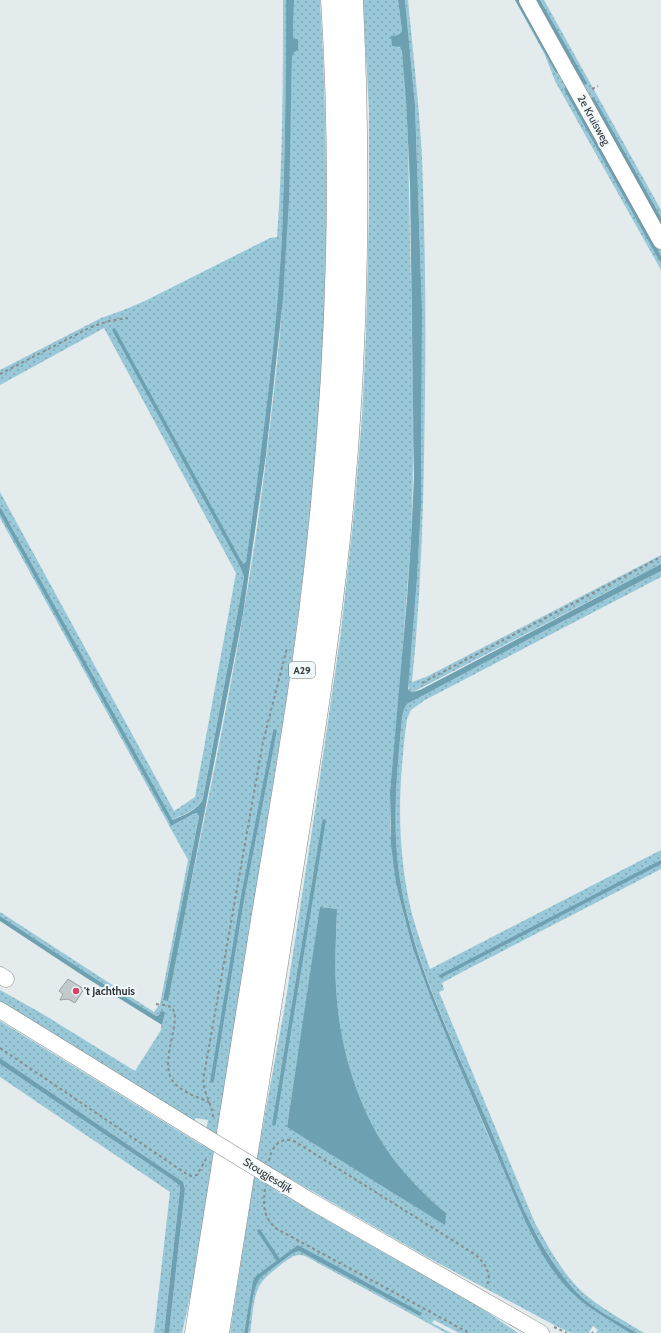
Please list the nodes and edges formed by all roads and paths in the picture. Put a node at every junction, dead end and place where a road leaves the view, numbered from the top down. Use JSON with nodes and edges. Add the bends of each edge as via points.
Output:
{"nodes":[{"id":1,"x":332,"y":0,"type":"edge"},
{"id":2,"x":352,"y":0,"type":"edge"},
{"id":3,"x":527,"y":0,"type":"edge"},
{"id":4,"x":661,"y":241,"type":"edge"},
{"id":5,"x":128,"y":318,"type":"dead end"},
{"id":6,"x":0,"y":374,"type":"edge"},
{"id":7,"x":661,"y":557,"type":"edge"},
{"id":8,"x":288,"y":645,"type":"dead end"},
{"id":9,"x":422,"y":683,"type":"dead end"},
{"id":10,"x":156,"y":1004,"type":"dead end"},
{"id":11,"x":0,"y":1010,"type":"edge"},
{"id":12,"x":0,"y":1048,"type":"edge"},
{"id":13,"x":210,"y":1102,"type":"junction"},
{"id":14,"x":213,"y":1123,"type":"dead end"},
{"id":15,"x":208,"y":1155,"type":"dead end"},
{"id":16,"x":196,"y":1333,"type":"edge"},
{"id":17,"x":218,"y":1333,"type":"edge"},
{"id":18,"x":542,"y":1333,"type":"edge"}],
"edges":[{"from":1,"to":16,"type":"highway","number":"A29","via":[[337,234],[332,360],[320,524],[305,651]]},
{"from":2,"to":17,"type":"highway","number":"A29","via":[[357,219],[352,373],[341,520],[322,679]]},
{"from":3,"to":4,"type":"street","name":"2e Kruisweg"},
{"from":5,"to":6,"type":"path","via":[[91,327]]},
{"from":7,"to":9,"type":"path"},
{"from":8,"to":13,"type":"path","via":[[263,742],[204,1075],[203,1086]]},
{"from":10,"to":13,"type":"path","via":[[172,1008],[175,1014],[167,1066],[172,1080],[185,1091]]},
{"from":11,"to":18,"type":"street","name":"Stougjesdijk","bridge":true,"via":[[322,1208]]},
{"from":12,"to":15,"type":"path","via":[[188,1175],[197,1175]]},
{"from":13,"to":14,"type":"path"}]}
